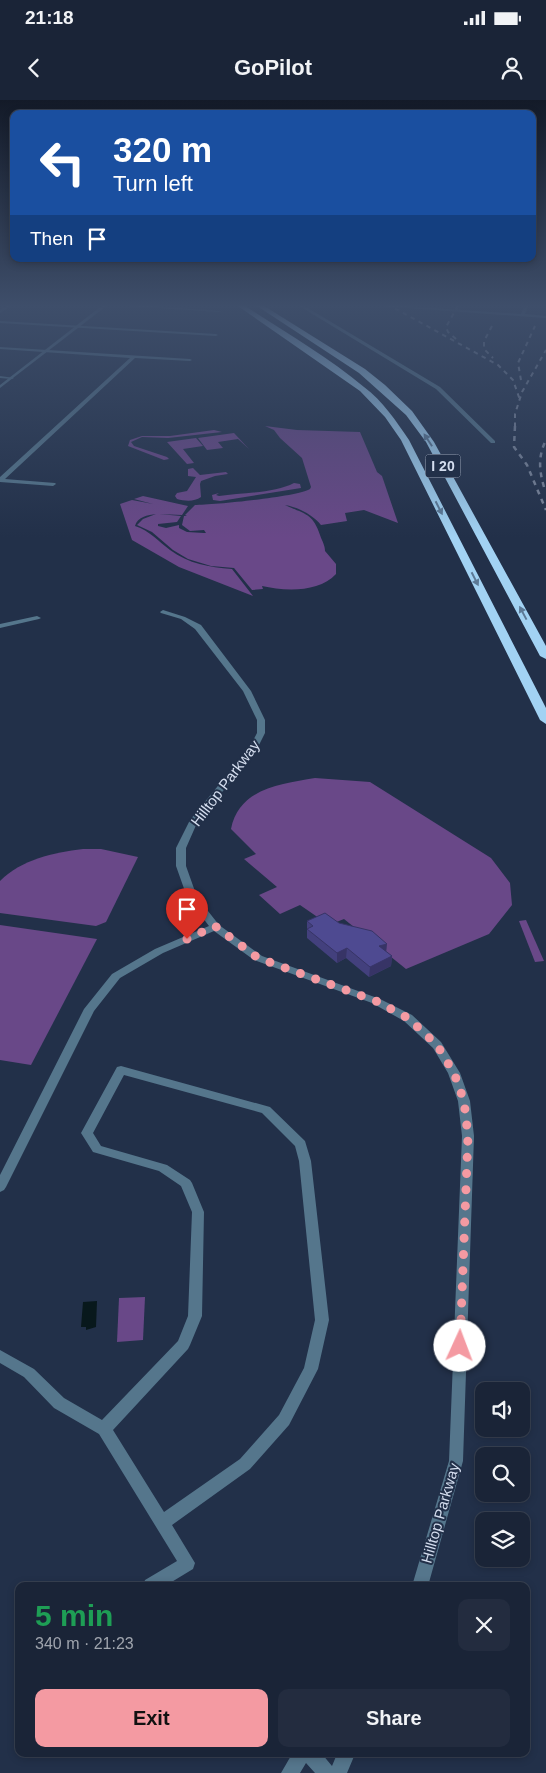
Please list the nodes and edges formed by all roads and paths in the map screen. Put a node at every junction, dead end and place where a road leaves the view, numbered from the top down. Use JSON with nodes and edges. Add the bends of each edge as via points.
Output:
{"nodes":[{"id":1,"x":106,"y":382,"type":"edge"},
{"id":2,"x":354,"y":382,"type":"edge"},
{"id":3,"x":376,"y":382,"type":"edge"},
{"id":4,"x":428,"y":382,"type":"edge"},
{"id":5,"x":493,"y":442,"type":"dead end"},
{"id":6,"x":0,"y":480,"type":"edge"},
{"id":7,"x":54,"y":484,"type":"dead end"},
{"id":8,"x":163,"y":612,"type":"dead end"},
{"id":9,"x":37,"y":618,"type":"dead end"},
{"id":10,"x":0,"y":626,"type":"edge"},
{"id":11,"x":546,"y":656,"type":"edge"},
{"id":12,"x":546,"y":720,"type":"edge"},
{"id":13,"x":215,"y":926,"type":"junction"},
{"id":14,"x":0,"y":1187,"type":"edge"},
{"id":15,"x":0,"y":1356,"type":"edge"},
{"id":16,"x":104,"y":1429,"type":"junction"},
{"id":17,"x":163,"y":1522,"type":"junction"},
{"id":18,"x":157,"y":1582,"type":"edge"},
{"id":19,"x":421,"y":1582,"type":"edge"},
{"id":20,"x":300,"y":1757,"type":"edge"},
{"id":21,"x":313,"y":1757,"type":"edge"},
{"id":22,"x":345,"y":1757,"type":"edge"},
{"id":23,"x":290,"y":1773,"type":"edge"},
{"id":24,"x":327,"y":1773,"type":"edge"},
{"id":25,"x":338,"y":1773,"type":"edge"}],
"edges":[{"from":1,"to":6,"type":"street"},
{"from":2,"to":12,"type":"highway","number":"I 20","one_way":true,"via":[[388,415],[405,440]]},
{"from":11,"to":3,"type":"highway","number":"I 20","one_way":true,"via":[[430,442],[409,413]]},
{"from":4,"to":5,"type":"street"},
{"from":6,"to":7,"type":"street"},
{"from":8,"to":13,"type":"street","name":"Hilltop Parkway","via":[[198,627],[247,691],[261,720],[261,733],[253,749],[193,822],[181,848],[181,866],[192,897]]},
{"from":9,"to":10,"type":"street"},
{"from":13,"to":14,"type":"street","via":[[159,951],[116,976],[89,1009]]},
{"from":13,"to":19,"type":"street","name":"Hilltop Parkway","via":[[258,958],[376,1001],[408,1018],[437,1045],[454,1073],[464,1101],[468,1136],[456,1461]]},
{"from":15,"to":16,"type":"street","via":[[30,1373],[59,1403]]},
{"from":16,"to":17,"type":"street"},
{"from":16,"to":17,"type":"street","via":[[183,1345],[195,1316],[198,1212],[186,1183],[163,1168],[97,1149],[87,1133],[121,1070],[266,1110],[301,1144],[322,1320],[312,1368],[284,1420],[245,1464]]},
{"from":17,"to":18,"type":"street","via":[[187,1563]]},
{"from":20,"to":23,"type":"street"},
{"from":21,"to":24,"type":"street"},
{"from":22,"to":25,"type":"street"}]}
